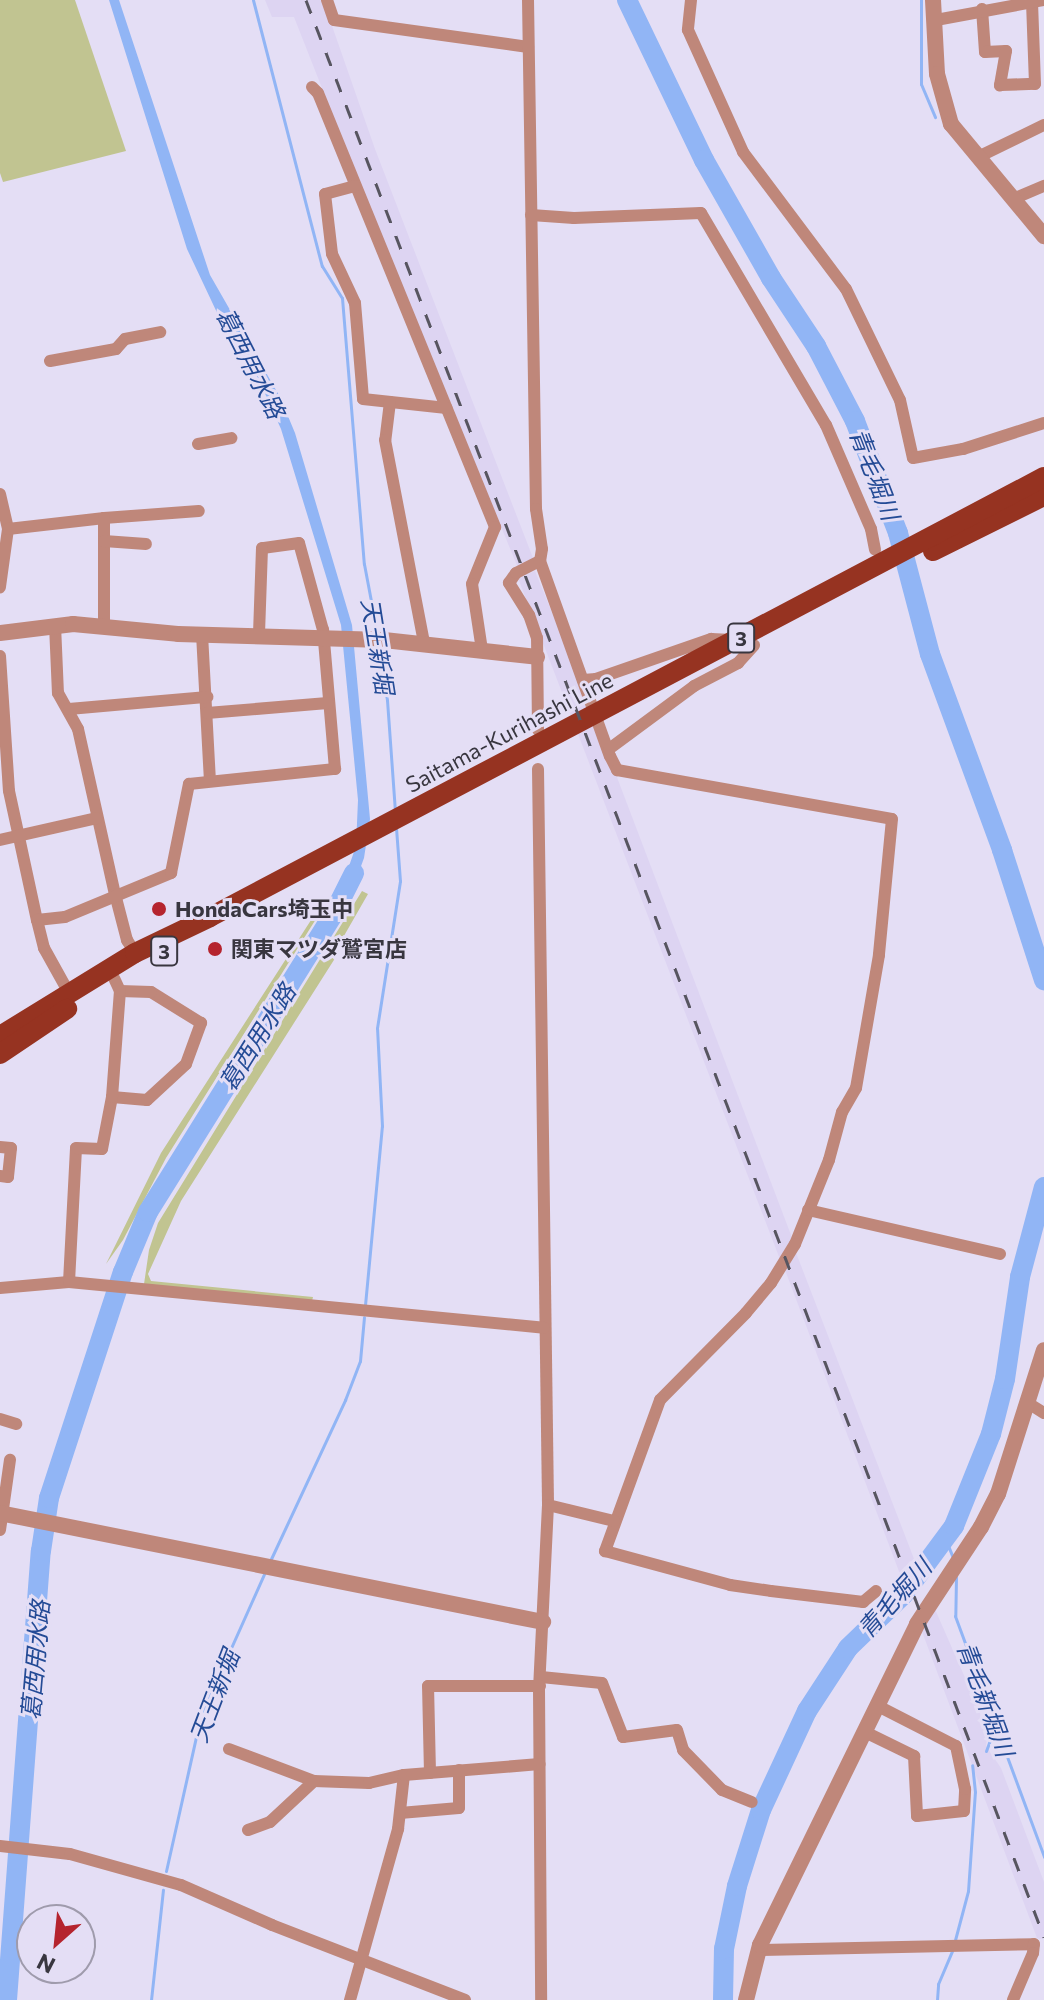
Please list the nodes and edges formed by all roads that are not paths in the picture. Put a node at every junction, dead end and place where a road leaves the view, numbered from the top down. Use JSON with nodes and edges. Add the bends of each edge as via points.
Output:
{"nodes":[{"id":1,"x":327,"y":0,"type":"edge"},
{"id":2,"x":528,"y":0,"type":"edge"},
{"id":3,"x":691,"y":0,"type":"edge"},
{"id":4,"x":933,"y":0,"type":"edge"},
{"id":5,"x":1038,"y":2,"type":"edge"},
{"id":6,"x":982,"y":9,"type":"junction"},
{"id":7,"x":936,"y":20,"type":"junction"},
{"id":8,"x":528,"y":47,"type":"junction"},
{"id":9,"x":312,"y":87,"type":"dead end"},
{"id":10,"x":1044,"y":125,"type":"edge"},
{"id":11,"x":978,"y":157,"type":"junction"},
{"id":12,"x":355,"y":186,"type":"junction"},
{"id":13,"x":1044,"y":186,"type":"edge"},
{"id":14,"x":1013,"y":199,"type":"junction"},
{"id":15,"x":531,"y":215,"type":"junction"},
{"id":16,"x":1044,"y":236,"type":"edge"},
{"id":17,"x":160,"y":332,"type":"dead end"},
{"id":18,"x":50,"y":361,"type":"dead end"},
{"id":19,"x":390,"y":402,"type":"junction"},
{"id":20,"x":447,"y":408,"type":"junction"},
{"id":21,"x":1044,"y":423,"type":"edge"},
{"id":22,"x":231,"y":438,"type":"dead end"},
{"id":23,"x":198,"y":444,"type":"dead end"},
{"id":24,"x":1044,"y":477,"type":"edge"},
{"id":25,"x":0,"y":494,"type":"edge"},
{"id":26,"x":1044,"y":496,"type":"edge"},
{"id":27,"x":199,"y":511,"type":"dead end"},
{"id":28,"x":104,"y":518,"type":"junction"},
{"id":29,"x":8,"y":529,"type":"junction"},
{"id":30,"x":104,"y":541,"type":"junction"},
{"id":31,"x":146,"y":544,"type":"dead end"},
{"id":32,"x":929,"y":547,"type":"junction"},
{"id":33,"x":540,"y":561,"type":"junction"},
{"id":34,"x":1,"y":562,"type":"edge"},
{"id":35,"x":881,"y":563,"type":"junction"},
{"id":36,"x":0,"y":587,"type":"edge"},
{"id":37,"x":55,"y":625,"type":"junction"},
{"id":38,"x":104,"y":626,"type":"junction"},
{"id":39,"x":0,"y":633,"type":"edge"},
{"id":40,"x":202,"y":634,"type":"junction"},
{"id":41,"x":259,"y":635,"type":"junction"},
{"id":42,"x":325,"y":637,"type":"junction"},
{"id":43,"x":424,"y":643,"type":"junction"},
{"id":44,"x":745,"y":643,"type":"junction"},
{"id":45,"x":482,"y":650,"type":"junction"},
{"id":46,"x":0,"y":656,"type":"edge"},
{"id":47,"x":537,"y":657,"type":"junction"},
{"id":48,"x":583,"y":680,"type":"junction"},
{"id":49,"x":207,"y":697,"type":"junction"},
{"id":50,"x":328,"y":703,"type":"junction"},
{"id":51,"x":69,"y":709,"type":"junction"},
{"id":52,"x":207,"y":713,"type":"junction"},
{"id":53,"x":538,"y":730,"type":"dead end"},
{"id":54,"x":609,"y":749,"type":"junction"},
{"id":55,"x":538,"y":769,"type":"dead end"},
{"id":56,"x":210,"y":781,"type":"junction"},
{"id":57,"x":5,"y":791,"type":"edge"},
{"id":58,"x":97,"y":818,"type":"junction"},
{"id":59,"x":16,"y":834,"type":"junction"},
{"id":60,"x":0,"y":840,"type":"edge"},
{"id":61,"x":337,"y":854,"type":"junction"},
{"id":62,"x":115,"y":894,"type":"junction"},
{"id":63,"x":37,"y":920,"type":"junction"},
{"id":64,"x":135,"y":953,"type":"junction"},
{"id":65,"x":117,"y":984,"type":"junction"},
{"id":66,"x":69,"y":993,"type":"junction"},
{"id":67,"x":0,"y":1036,"type":"edge"},
{"id":68,"x":0,"y":1054,"type":"edge"},
{"id":69,"x":112,"y":1097,"type":"junction"},
{"id":70,"x":0,"y":1147,"type":"edge"},
{"id":71,"x":0,"y":1176,"type":"edge"},
{"id":72,"x":808,"y":1210,"type":"junction"},
{"id":73,"x":1000,"y":1254,"type":"dead end"},
{"id":74,"x":69,"y":1282,"type":"junction"},
{"id":75,"x":0,"y":1288,"type":"edge"},
{"id":76,"x":544,"y":1328,"type":"junction"},
{"id":77,"x":1044,"y":1350,"type":"edge"},
{"id":78,"x":1028,"y":1403,"type":"junction"},
{"id":79,"x":1044,"y":1413,"type":"edge"},
{"id":80,"x":0,"y":1419,"type":"edge"},
{"id":81,"x":16,"y":1424,"type":"dead end"},
{"id":82,"x":10,"y":1460,"type":"dead end"},
{"id":83,"x":548,"y":1505,"type":"junction"},
{"id":84,"x":1,"y":1519,"type":"edge"},
{"id":85,"x":614,"y":1521,"type":"junction"},
{"id":86,"x":876,"y":1591,"type":"dead end"},
{"id":87,"x":543,"y":1622,"type":"junction"},
{"id":88,"x":540,"y":1681,"type":"junction"},
{"id":89,"x":878,"y":1706,"type":"junction"},
{"id":90,"x":865,"y":1732,"type":"junction"},
{"id":91,"x":229,"y":1749,"type":"dead end"},
{"id":92,"x":540,"y":1764,"type":"junction"},
{"id":93,"x":459,"y":1770,"type":"junction"},
{"id":94,"x":430,"y":1773,"type":"junction"},
{"id":95,"x":404,"y":1775,"type":"junction"},
{"id":96,"x":314,"y":1781,"type":"junction"},
{"id":97,"x":752,"y":1802,"type":"dead end"},
{"id":98,"x":400,"y":1813,"type":"junction"},
{"id":99,"x":248,"y":1830,"type":"dead end"},
{"id":100,"x":5,"y":1846,"type":"edge"},
{"id":101,"x":758,"y":1950,"type":"junction"},
{"id":102,"x":360,"y":1959,"type":"junction"},
{"id":103,"x":350,"y":2000,"type":"edge"},
{"id":104,"x":465,"y":2000,"type":"edge"},
{"id":105,"x":541,"y":2000,"type":"edge"},
{"id":106,"x":746,"y":2000,"type":"edge"},
{"id":107,"x":1013,"y":2000,"type":"edge"}],
"edges":[{"from":1,"to":8,"type":"street","via":[[334,20]]},
{"from":2,"to":8,"type":"street"},
{"from":3,"to":21,"type":"street","via":[[688,30],[743,152],[846,289],[900,400],[913,458],[963,449]]},
{"from":4,"to":7,"type":"street"},
{"from":5,"to":6,"type":"street"},
{"from":5,"to":6,"type":"street","via":[[1035,84],[1000,85],[1006,51],[985,52]]},
{"from":6,"to":7,"type":"street"},
{"from":7,"to":11,"type":"street","via":[[937,74],[951,124]]},
{"from":8,"to":15,"type":"street"},
{"from":9,"to":12,"type":"street"},
{"from":10,"to":11,"type":"street"},
{"from":11,"to":14,"type":"street"},
{"from":12,"to":19,"type":"street","via":[[325,194],[332,254],[355,303],[363,399]]},
{"from":12,"to":20,"type":"street"},
{"from":13,"to":14,"type":"street"},
{"from":14,"to":16,"type":"street"},
{"from":15,"to":33,"type":"street"},
{"from":15,"to":35,"type":"street","via":[[701,213],[826,425]]},
{"from":17,"to":18,"type":"street","via":[[125,339],[116,349]]},
{"from":19,"to":20,"type":"street"},
{"from":19,"to":43,"type":"street","via":[[385,440]]},
{"from":20,"to":45,"type":"street","via":[[495,527],[472,584]]},
{"from":22,"to":23,"type":"street"},
{"from":24,"to":32,"type":"main road","name":"Saitama-Kurihashi Line","number":"3"},
{"from":25,"to":29,"type":"street"},
{"from":26,"to":32,"type":"main road","name":"Saitama-Kurihashi Line","number":"3"},
{"from":27,"to":28,"type":"street"},
{"from":28,"to":29,"type":"street"},
{"from":28,"to":30,"type":"street"},
{"from":29,"to":34,"type":"street"},
{"from":30,"to":31,"type":"street"},
{"from":30,"to":38,"type":"street"},
{"from":32,"to":35,"type":"main road","name":"Saitama-Kurihashi Line","number":"3"},
{"from":33,"to":47,"type":"street","via":[[516,573],[509,583],[529,615]]},
{"from":33,"to":48,"type":"street"},
{"from":34,"to":36,"type":"street"},
{"from":35,"to":44,"type":"main road","name":"Saitama-Kurihashi Line","number":"3"},
{"from":37,"to":38,"type":"street"},
{"from":37,"to":39,"type":"street"},
{"from":37,"to":51,"type":"street","via":[[58,693]]},
{"from":38,"to":40,"type":"street"},
{"from":40,"to":41,"type":"street"},
{"from":40,"to":49,"type":"street"},
{"from":41,"to":42,"type":"street"},
{"from":41,"to":42,"type":"street","via":[[262,548],[296,543]]},
{"from":42,"to":43,"type":"street"},
{"from":42,"to":50,"type":"street"},
{"from":43,"to":45,"type":"street"},
{"from":44,"to":48,"type":"street","via":[[711,639]]},
{"from":44,"to":54,"type":"street","via":[[738,663],[694,686]]},
{"from":44,"to":61,"type":"main road","name":"Saitama-Kurihashi Line","number":"3"},
{"from":45,"to":47,"type":"street"},
{"from":46,"to":57,"type":"street"},
{"from":47,"to":53,"type":"street"},
{"from":48,"to":54,"type":"street"},
{"from":49,"to":51,"type":"street"},
{"from":49,"to":52,"type":"street"},
{"from":50,"to":52,"type":"street"},
{"from":50,"to":56,"type":"street","via":[[335,769]]},
{"from":51,"to":58,"type":"street"},
{"from":52,"to":56,"type":"street"},
{"from":54,"to":72,"type":"street","via":[[617,770],[892,819],[879,955],[856,1088],[842,1112]]},
{"from":55,"to":76,"type":"street"},
{"from":56,"to":62,"type":"street","via":[[189,784],[171,873]]},
{"from":57,"to":59,"type":"street"},
{"from":58,"to":59,"type":"street"},
{"from":58,"to":62,"type":"street"},
{"from":59,"to":60,"type":"street"},
{"from":59,"to":63,"type":"street"},
{"from":61,"to":64,"type":"main road","name":"Saitama-Kurihashi Line","number":"3"},
{"from":61,"to":65,"type":"main road","name":"Saitama-Kurihashi Line","number":"3"},
{"from":62,"to":63,"type":"street","via":[[65,917]]},
{"from":62,"to":64,"type":"street"},
{"from":63,"to":66,"type":"street","via":[[44,948]]},
{"from":64,"to":66,"type":"main road","name":"Saitama-Kurihashi Line","number":"3"},
{"from":65,"to":68,"type":"main road","name":"Saitama-Kurihashi Line","number":"3"},
{"from":65,"to":69,"type":"street"},
{"from":65,"to":69,"type":"street","via":[[151,992],[201,1023],[186,1064],[147,1100]]},
{"from":66,"to":67,"type":"main road","name":"Saitama-Kurihashi Line","number":"3"},
{"from":69,"to":74,"type":"street","via":[[102,1149],[76,1148]]},
{"from":70,"to":71,"type":"street","via":[[11,1148],[8,1177]]},
{"from":72,"to":73,"type":"street"},
{"from":72,"to":85,"type":"street","via":[[771,1283],[660,1400]]},
{"from":74,"to":75,"type":"street"},
{"from":74,"to":76,"type":"street"},
{"from":76,"to":83,"type":"street"},
{"from":77,"to":78,"type":"street"},
{"from":78,"to":79,"type":"street"},
{"from":78,"to":89,"type":"street","via":[[998,1494],[917,1624]]},
{"from":80,"to":81,"type":"street"},
{"from":82,"to":84,"type":"street"},
{"from":83,"to":85,"type":"street"},
{"from":83,"to":87,"type":"street"},
{"from":84,"to":87,"type":"street","via":[[35,1520]]},
{"from":85,"to":86,"type":"street","via":[[605,1551],[659,1567],[730,1585],[863,1602]]},
{"from":87,"to":88,"type":"street"},
{"from":88,"to":92,"type":"street"},
{"from":88,"to":94,"type":"street","via":[[428,1686]]},
{"from":88,"to":97,"type":"street","via":[[602,1683],[623,1737],[677,1730],[683,1750],[722,1790]]},
{"from":89,"to":90,"type":"street"},
{"from":89,"to":90,"type":"street","via":[[956,1746],[964,1811],[917,1816],[914,1756]]},
{"from":90,"to":101,"type":"street"},
{"from":91,"to":96,"type":"street"},
{"from":92,"to":93,"type":"street"},
{"from":92,"to":105,"type":"street"},
{"from":93,"to":94,"type":"street"},
{"from":93,"to":98,"type":"street","via":[[459,1808]]},
{"from":94,"to":95,"type":"street"},
{"from":95,"to":96,"type":"street","via":[[369,1783]]},
{"from":95,"to":98,"type":"street"},
{"from":96,"to":99,"type":"street","via":[[270,1822]]},
{"from":98,"to":102,"type":"street"},
{"from":100,"to":102,"type":"street","via":[[92,1859],[181,1885]]},
{"from":101,"to":106,"type":"street"},
{"from":101,"to":107,"type":"street","via":[[1034,1944]]},
{"from":102,"to":103,"type":"street"},
{"from":102,"to":104,"type":"street"}]}
